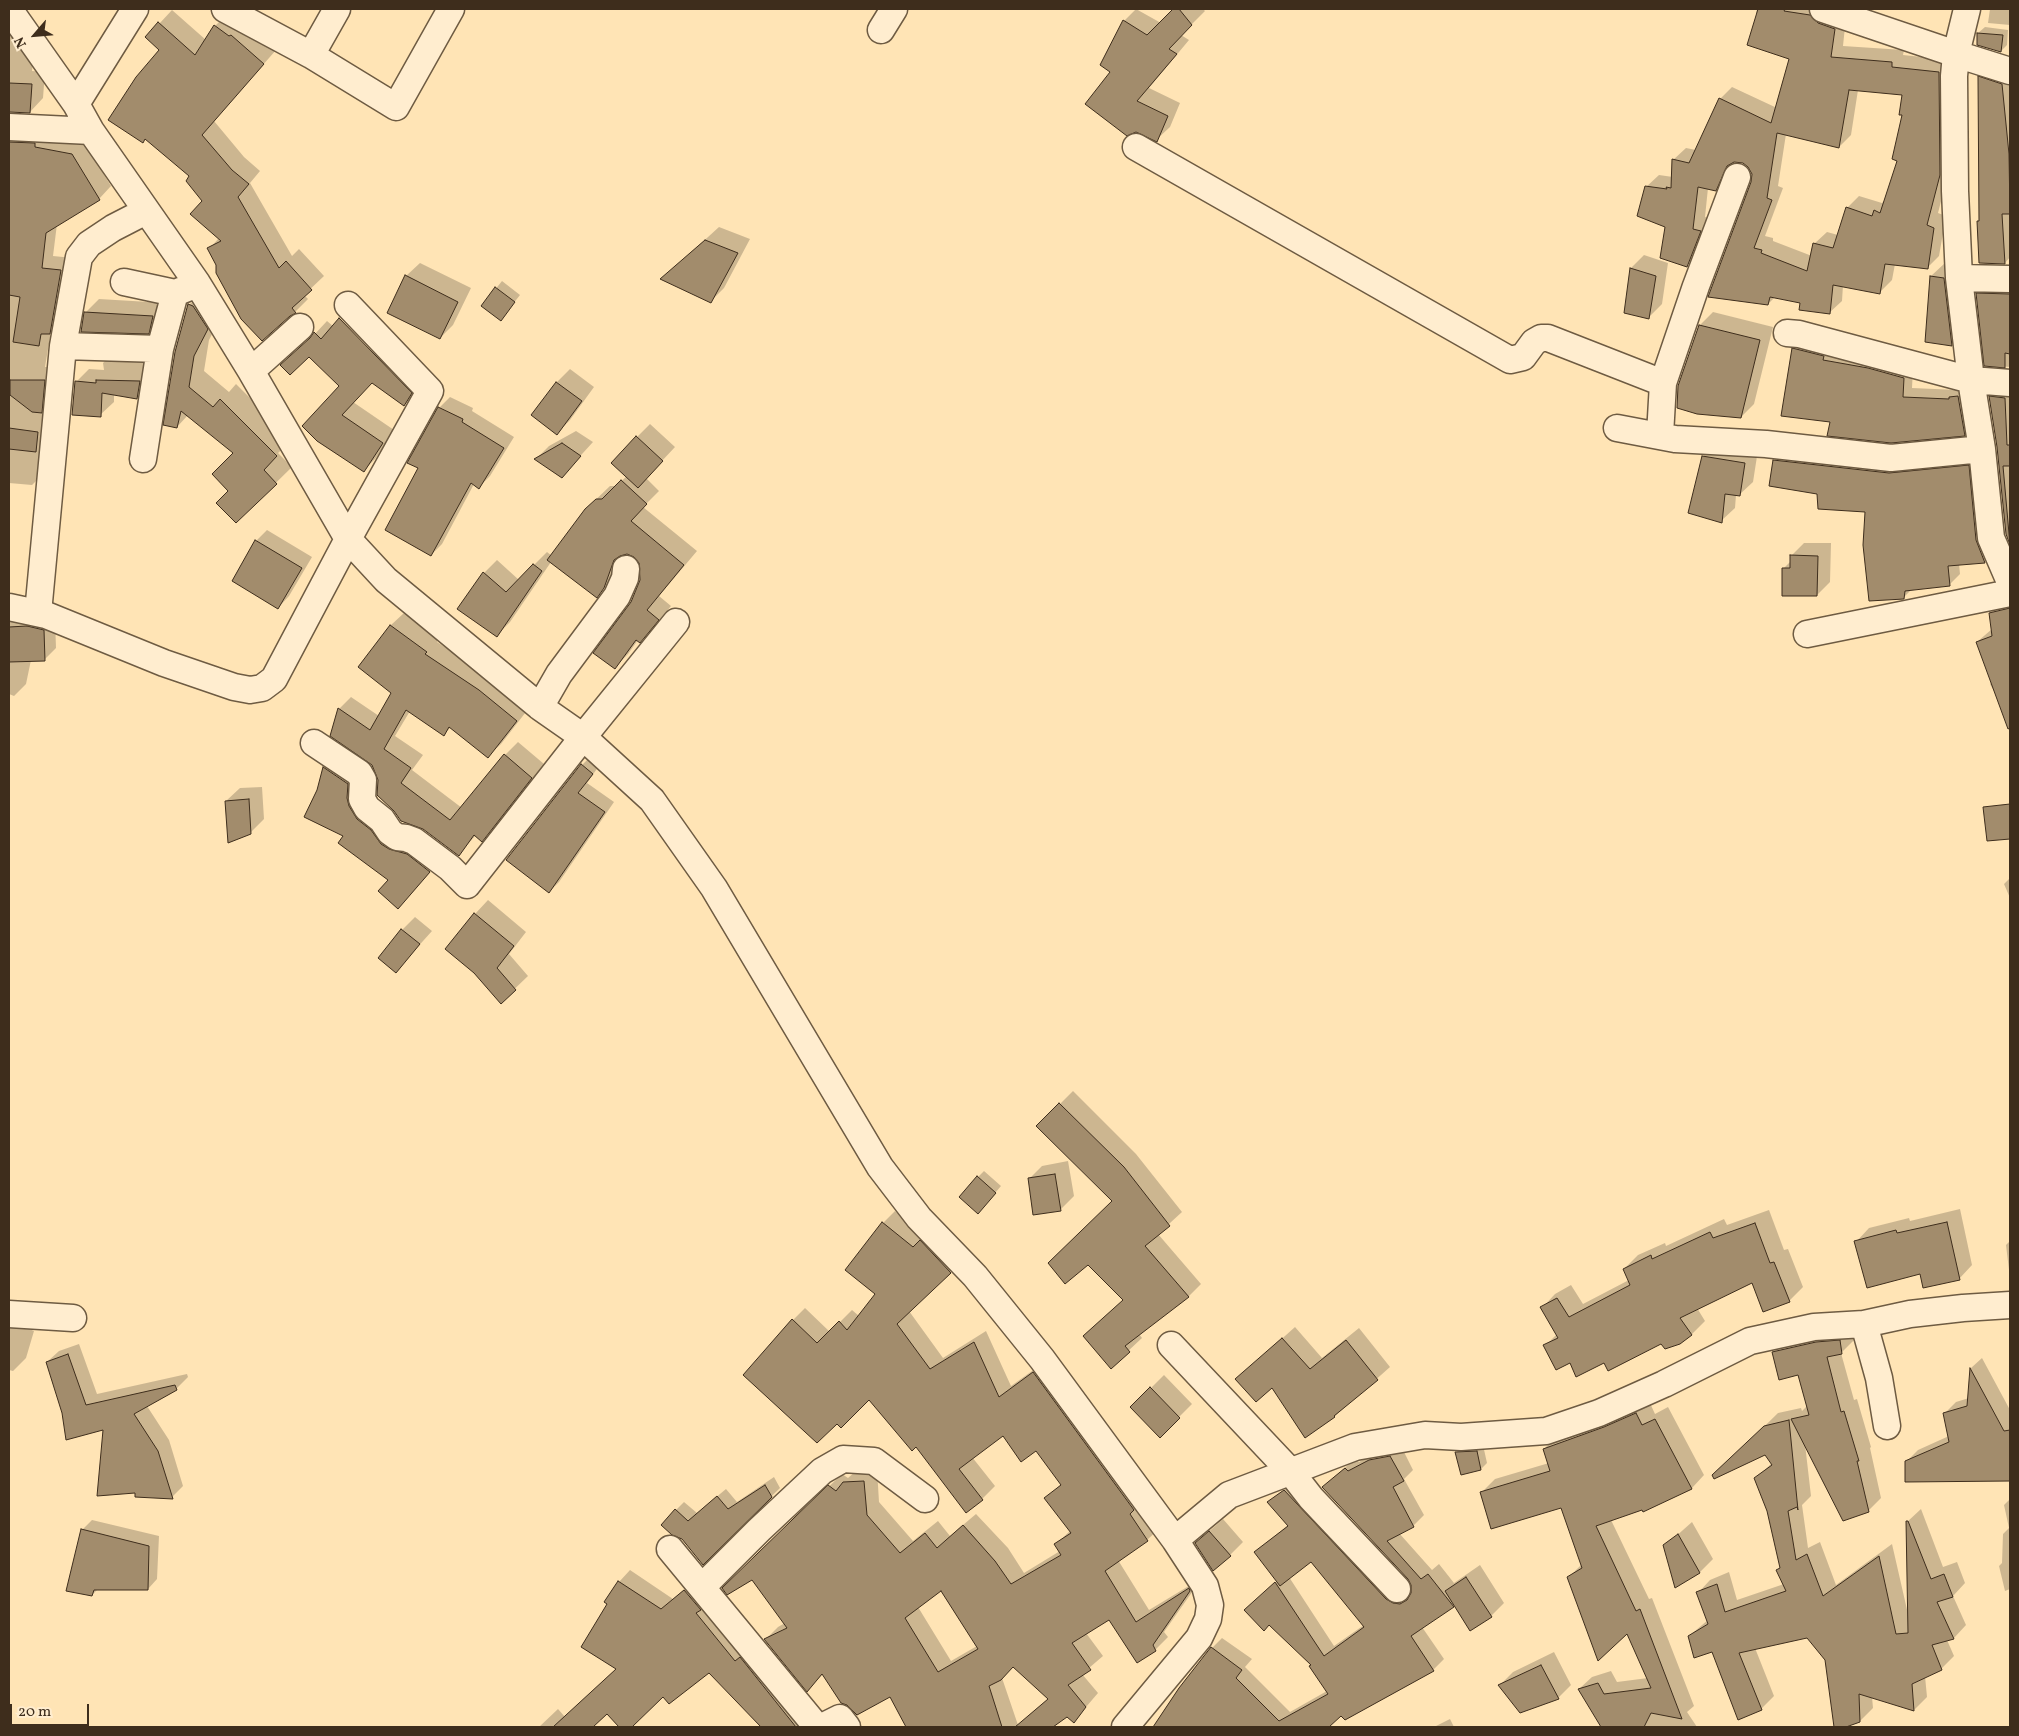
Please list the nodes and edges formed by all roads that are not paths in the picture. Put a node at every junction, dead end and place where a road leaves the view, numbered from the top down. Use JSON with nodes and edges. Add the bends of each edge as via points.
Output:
{"nodes":[{"id":1,"x":9,"y":9,"type":"edge"},
{"id":2,"x":135,"y":9,"type":"edge"},
{"id":3,"x":226,"y":9,"type":"edge"},
{"id":4,"x":336,"y":9,"type":"edge"},
{"id":5,"x":452,"y":9,"type":"edge"},
{"id":6,"x":1823,"y":9,"type":"edge"},
{"id":7,"x":1967,"y":9,"type":"edge"},
{"id":8,"x":1857,"y":14,"type":"edge"},
{"id":9,"x":1956,"y":54,"type":"junction"},
{"id":10,"x":311,"y":55,"type":"junction"},
{"id":11,"x":2010,"y":71,"type":"edge"},
{"id":12,"x":76,"y":104,"type":"junction"},
{"id":13,"x":9,"y":127,"type":"edge"},
{"id":14,"x":91,"y":131,"type":"junction"},
{"id":15,"x":1136,"y":148,"type":"dead end"},
{"id":16,"x":1737,"y":177,"type":"dead end"},
{"id":17,"x":146,"y":211,"type":"junction"},
{"id":18,"x":1958,"y":278,"type":"junction"},
{"id":19,"x":2010,"y":278,"type":"edge"},
{"id":20,"x":124,"y":282,"type":"dead end"},
{"id":21,"x":186,"y":288,"type":"junction"},
{"id":22,"x":348,"y":305,"type":"dead end"},
{"id":23,"x":300,"y":327,"type":"dead end"},
{"id":24,"x":1787,"y":333,"type":"dead end"},
{"id":25,"x":63,"y":346,"type":"junction"},
{"id":26,"x":160,"y":349,"type":"junction"},
{"id":27,"x":251,"y":371,"type":"junction"},
{"id":28,"x":1971,"y":380,"type":"junction"},
{"id":29,"x":1663,"y":383,"type":"junction"},
{"id":30,"x":2010,"y":383,"type":"edge"},
{"id":31,"x":1617,"y":428,"type":"dead end"},
{"id":32,"x":1660,"y":435,"type":"junction"},
{"id":33,"x":1982,"y":449,"type":"junction"},
{"id":34,"x":143,"y":459,"type":"dead end"},
{"id":35,"x":348,"y":539,"type":"junction"},
{"id":36,"x":626,"y":569,"type":"dead end"},
{"id":37,"x":2010,"y":582,"type":"edge"},
{"id":38,"x":2010,"y":592,"type":"edge"},
{"id":39,"x":9,"y":607,"type":"edge"},
{"id":40,"x":38,"y":614,"type":"junction"},
{"id":41,"x":676,"y":622,"type":"dead end"},
{"id":42,"x":1807,"y":634,"type":"dead end"},
{"id":43,"x":540,"y":706,"type":"junction"},
{"id":44,"x":583,"y":737,"type":"junction"},
{"id":45,"x":314,"y":743,"type":"dead end"},
{"id":46,"x":2010,"y":1305,"type":"edge"},
{"id":47,"x":9,"y":1314,"type":"edge"},
{"id":48,"x":74,"y":1318,"type":"dead end"},
{"id":49,"x":1864,"y":1324,"type":"junction"},
{"id":50,"x":1171,"y":1345,"type":"dead end"},
{"id":51,"x":1887,"y":1426,"type":"dead end"},
{"id":52,"x":1290,"y":1471,"type":"junction"},
{"id":53,"x":925,"y":1499,"type":"dead end"},
{"id":54,"x":1175,"y":1540,"type":"junction"},
{"id":55,"x":670,"y":1548,"type":"dead end"},
{"id":56,"x":702,"y":1587,"type":"junction"},
{"id":57,"x":1397,"y":1589,"type":"dead end"},
{"id":58,"x":817,"y":1727,"type":"edge"},
{"id":59,"x":822,"y":1727,"type":"edge"},
{"id":60,"x":847,"y":1727,"type":"edge"},
{"id":61,"x":1125,"y":1727,"type":"edge"}],
"edges":[{"from":1,"to":12,"type":"street"},
{"from":2,"to":12,"type":"street"},
{"from":3,"to":10,"type":"street"},
{"from":4,"to":10,"type":"street"},
{"from":5,"to":10,"type":"street","via":[[396,107]]},
{"from":6,"to":8,"type":"street"},
{"from":7,"to":9,"type":"street"},
{"from":8,"to":9,"type":"street"},
{"from":9,"to":11,"type":"street"},
{"from":9,"to":18,"type":"street"},
{"from":12,"to":14,"type":"street"},
{"from":13,"to":14,"type":"street"},
{"from":14,"to":17,"type":"street"},
{"from":15,"to":29,"type":"street","via":[[1510,360],[1523,356],[1534,342],[1548,338]]},
{"from":16,"to":29,"type":"street"},
{"from":17,"to":21,"type":"street"},
{"from":17,"to":25,"type":"street","via":[[89,244],[79,257]]},
{"from":18,"to":19,"type":"street"},
{"from":18,"to":28,"type":"street"},
{"from":20,"to":21,"type":"street"},
{"from":21,"to":26,"type":"street"},
{"from":21,"to":27,"type":"street"},
{"from":22,"to":35,"type":"street","via":[[430,391]]},
{"from":23,"to":27,"type":"street"},
{"from":24,"to":28,"type":"street"},
{"from":25,"to":26,"type":"street"},
{"from":25,"to":40,"type":"street"},
{"from":26,"to":34,"type":"street"},
{"from":27,"to":35,"type":"street"},
{"from":28,"to":30,"type":"street"},
{"from":28,"to":33,"type":"street"},
{"from":29,"to":32,"type":"street"},
{"from":31,"to":32,"type":"street"},
{"from":32,"to":33,"type":"street","via":[[1683,440],[1766,444],[1891,458]]},
{"from":33,"to":37,"type":"street","via":[[1992,538]]},
{"from":35,"to":40,"type":"street","via":[[274,679],[262,688],[250,690],[215,681]]},
{"from":35,"to":43,"type":"street","via":[[386,580]]},
{"from":36,"to":43,"type":"street","via":[[617,596],[559,674]]},
{"from":38,"to":42,"type":"street"},
{"from":39,"to":40,"type":"street"},
{"from":41,"to":44,"type":"street"},
{"from":43,"to":44,"type":"street"},
{"from":44,"to":45,"type":"street","via":[[467,885],[414,841],[396,837],[390,832],[362,800],[363,780],[359,773]]},
{"from":44,"to":54,"type":"street","via":[[652,800],[714,888],[880,1167],[919,1218],[975,1276],[1042,1359]]},
{"from":46,"to":49,"type":"street","via":[[1910,1314]]},
{"from":47,"to":48,"type":"street"},
{"from":49,"to":51,"type":"street","via":[[1879,1378]]},
{"from":49,"to":52,"type":"street","via":[[1814,1327],[1750,1341],[1599,1413],[1546,1431],[1424,1435],[1355,1447]]},
{"from":50,"to":52,"type":"street"},
{"from":52,"to":54,"type":"street","via":[[1229,1495]]},
{"from":52,"to":57,"type":"street","via":[[1311,1498]]},
{"from":53,"to":56,"type":"street","via":[[874,1461],[843,1459],[822,1471]]},
{"from":54,"to":61,"type":"street","via":[[1209,1594],[1208,1620],[1199,1638]]},
{"from":55,"to":56,"type":"street"},
{"from":56,"to":58,"type":"street"},
{"from":59,"to":60,"type":"street","via":[[840,1718]]}]}
